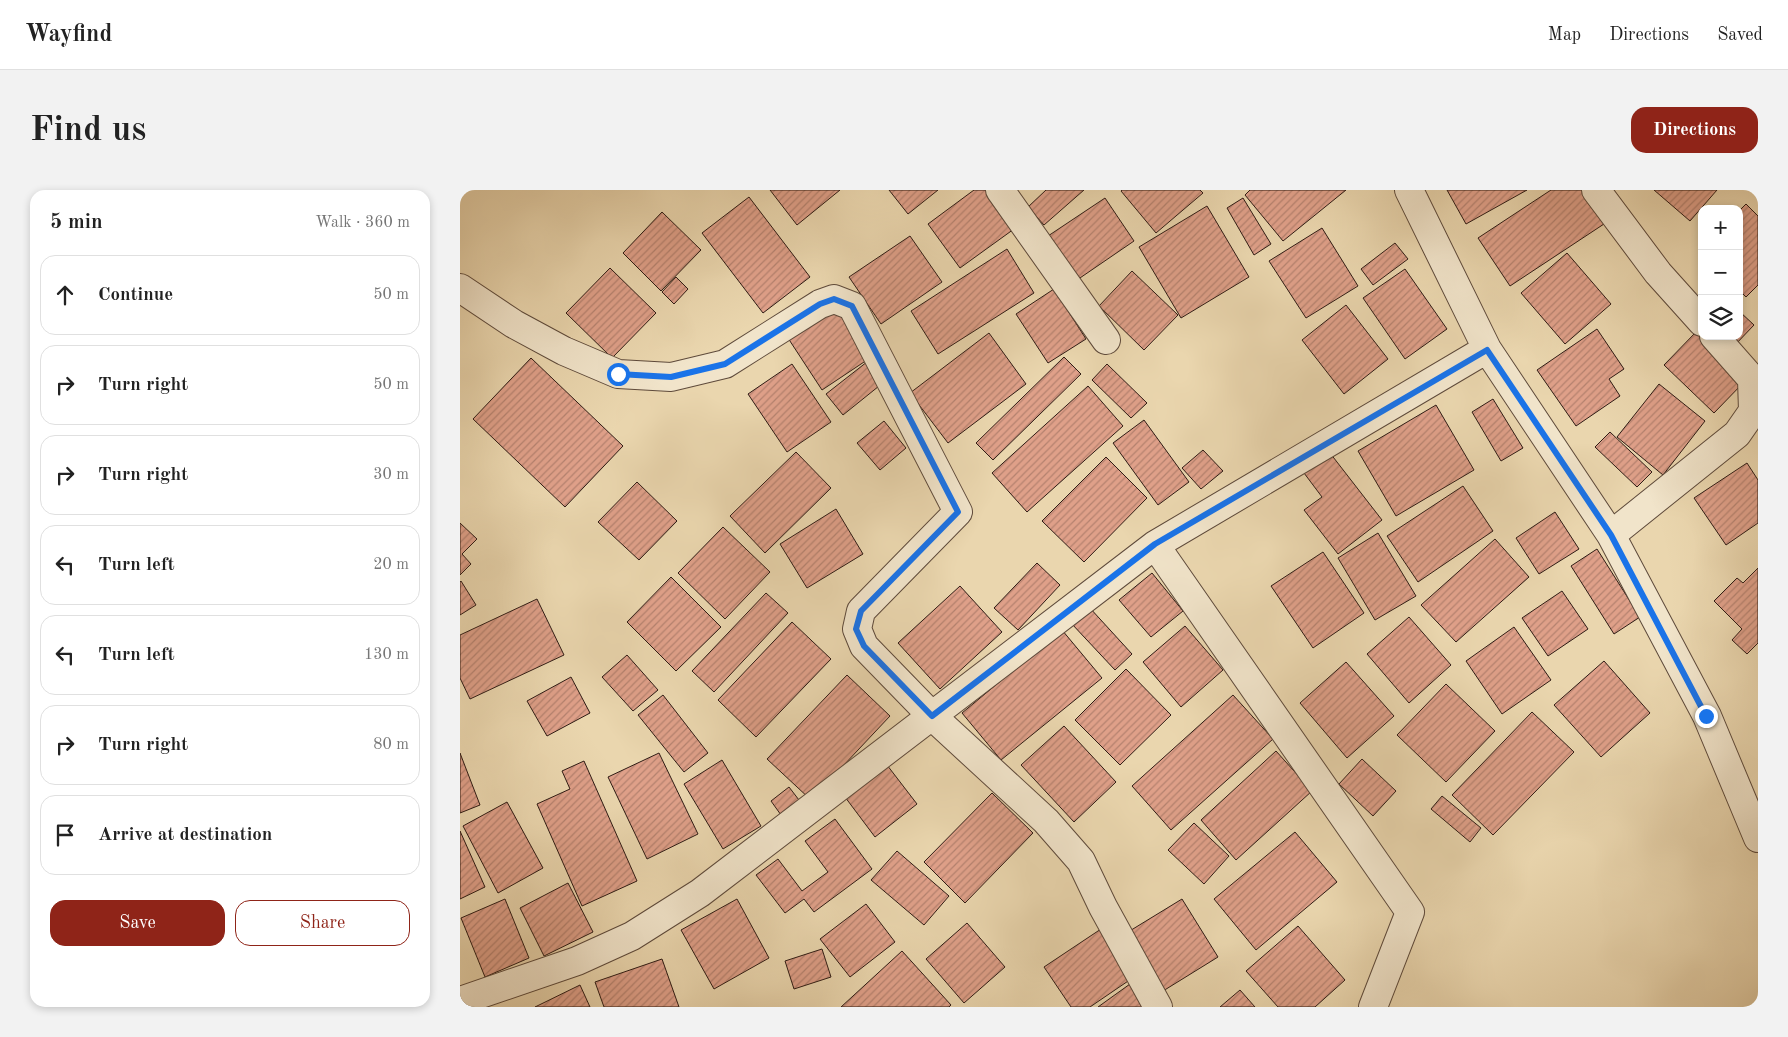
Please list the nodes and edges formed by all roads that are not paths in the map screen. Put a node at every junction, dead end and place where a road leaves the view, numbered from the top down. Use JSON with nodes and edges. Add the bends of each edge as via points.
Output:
{"nodes":[{"id":1,"x":1000,"y":190,"type":"edge"},
{"id":2,"x":1409,"y":190,"type":"edge"},
{"id":3,"x":1596,"y":190,"type":"edge"},
{"id":4,"x":460,"y":288,"type":"edge"},
{"id":5,"x":1698,"y":318,"type":"edge"},
{"id":6,"x":1106,"y":340,"type":"dead end"},
{"id":7,"x":1718,"y":340,"type":"edge"},
{"id":8,"x":1487,"y":350,"type":"junction"},
{"id":9,"x":1611,"y":535,"type":"junction"},
{"id":10,"x":1155,"y":544,"type":"junction"},
{"id":11,"x":932,"y":716,"type":"junction"},
{"id":12,"x":1758,"y":838,"type":"edge"},
{"id":13,"x":460,"y":1000,"type":"edge"},
{"id":14,"x":1158,"y":1007,"type":"edge"},
{"id":15,"x":1373,"y":1007,"type":"edge"}],
"edges":[{"from":1,"to":6,"type":"street"},
{"from":2,"to":8,"type":"street"},
{"from":3,"to":5,"type":"street","via":[[1658,273]]},
{"from":4,"to":11,"type":"street","via":[[514,324],[564,351],[618,374],[671,377],[725,364],[820,304],[834,299],[852,306],[958,512],[861,611],[856,629],[864,646]]},
{"from":7,"to":9,"type":"street","via":[[1752,379],[1753,412],[1737,434]]},
{"from":8,"to":9,"type":"street"},
{"from":8,"to":10,"type":"street"},
{"from":9,"to":12,"type":"street","via":[[1706,716]]},
{"from":10,"to":11,"type":"street"},
{"from":10,"to":15,"type":"street","via":[[1410,912]]},
{"from":11,"to":13,"type":"street","via":[[700,892],[632,936],[577,961]]},
{"from":11,"to":14,"type":"street","via":[[1046,821],[1081,861]]}]}
